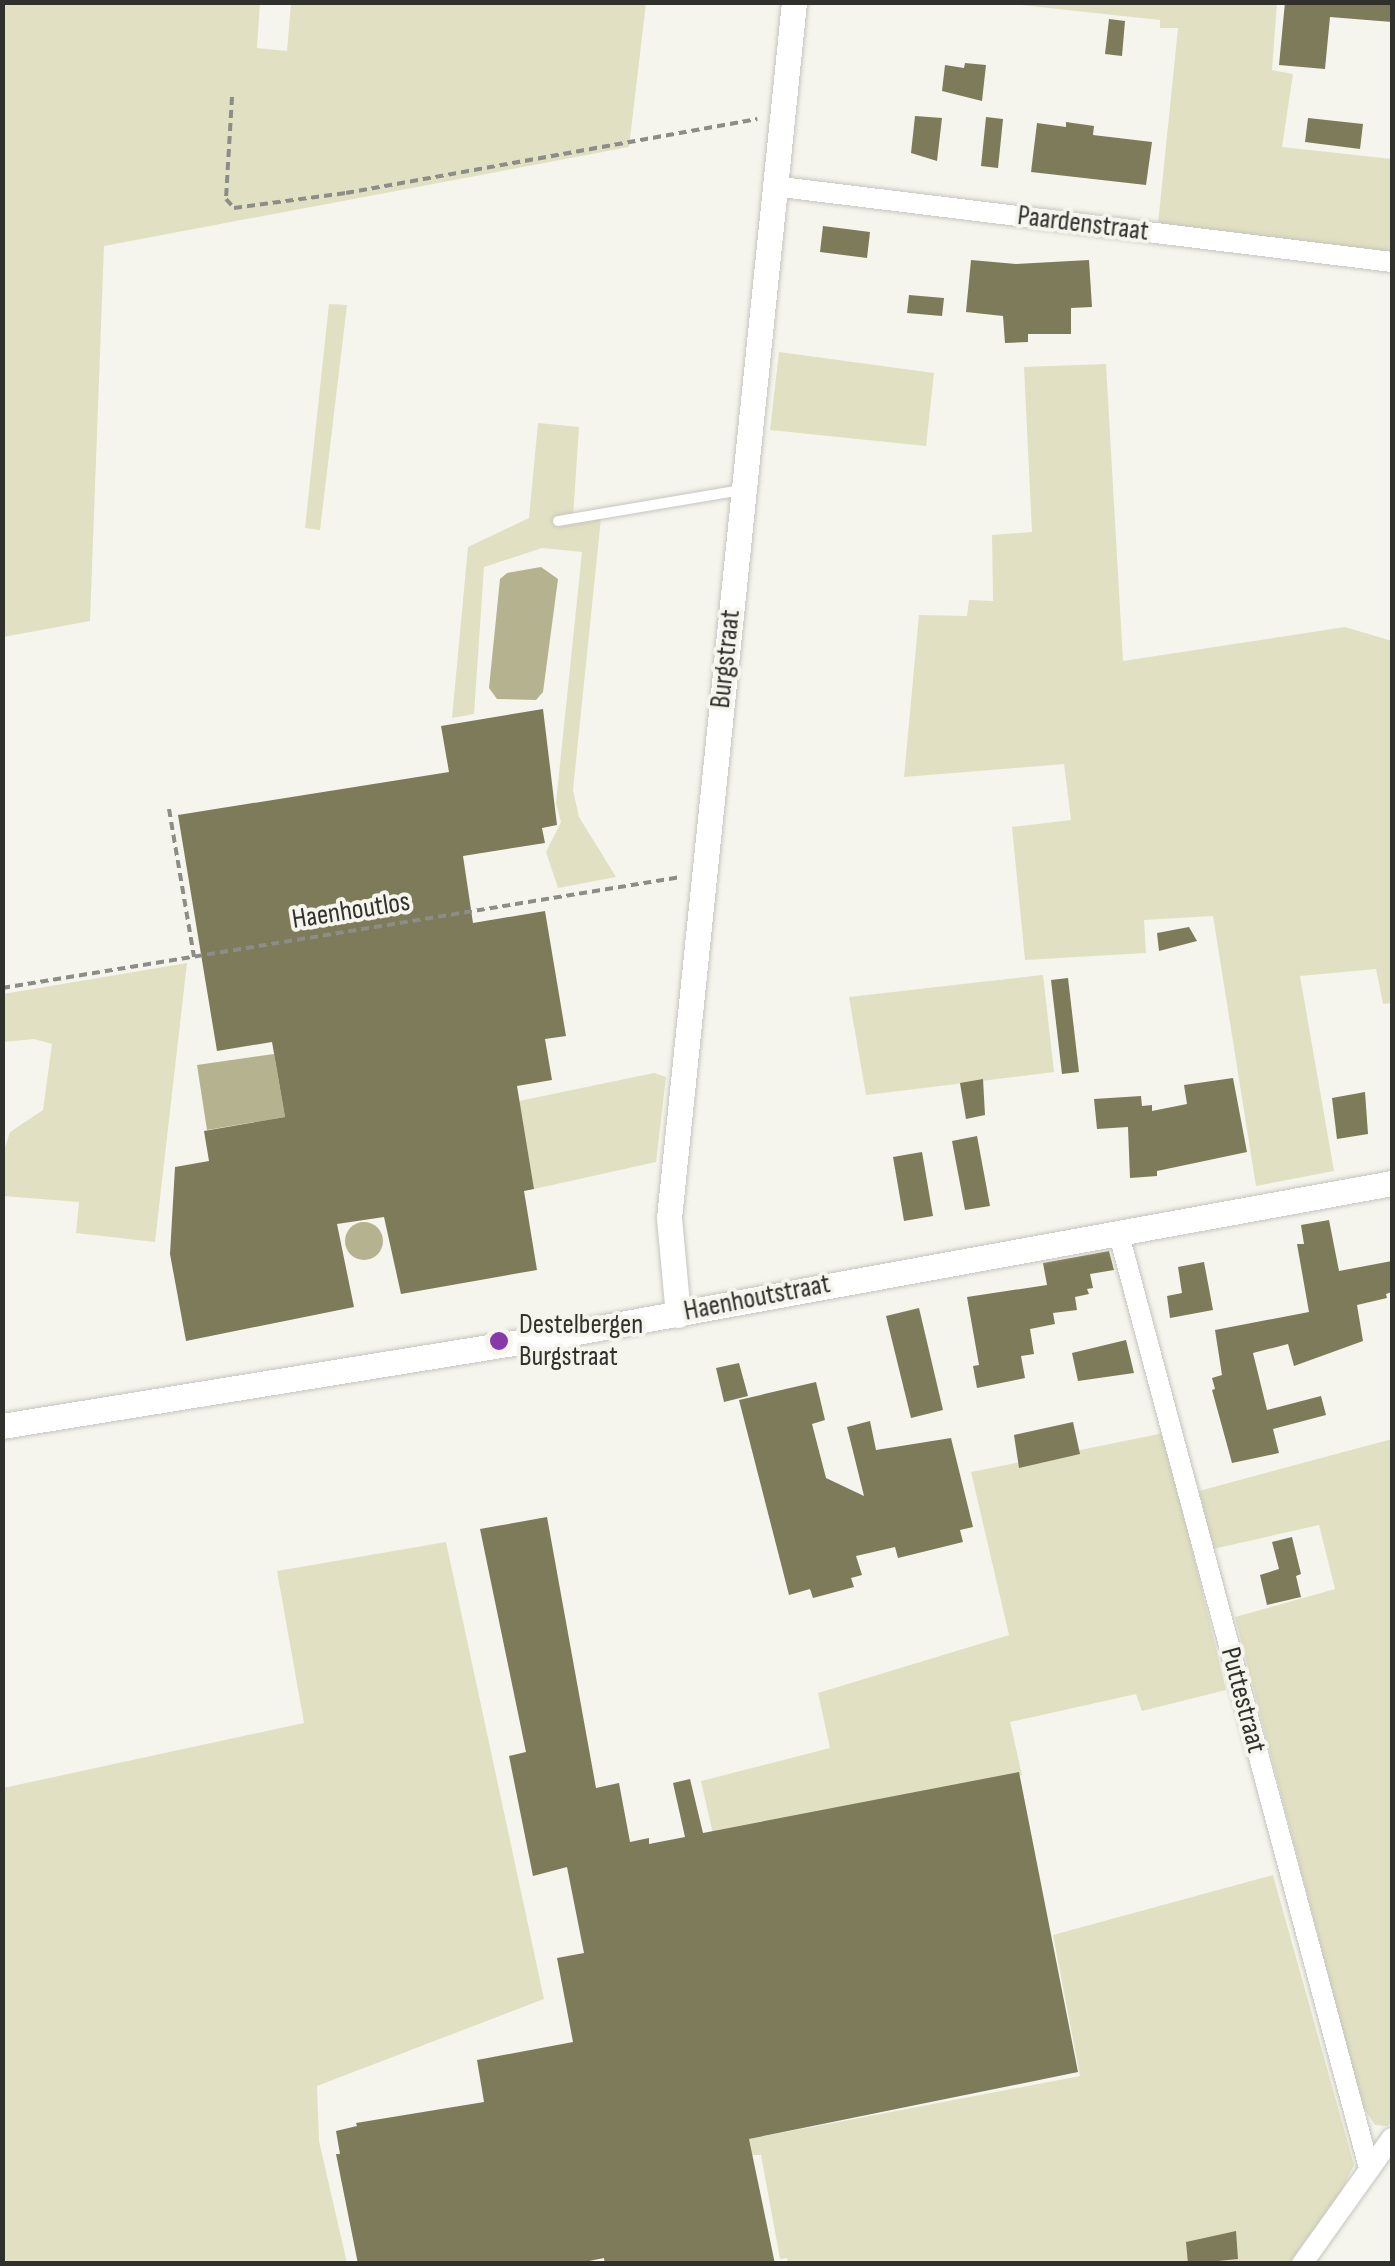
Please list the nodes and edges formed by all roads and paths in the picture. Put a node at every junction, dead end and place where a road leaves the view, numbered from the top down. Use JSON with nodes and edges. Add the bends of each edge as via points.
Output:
{"nodes":[{"id":1,"x":794,"y":2,"type":"edge"},
{"id":2,"x":232,"y":97,"type":"dead end"},
{"id":3,"x":781,"y":115,"type":"junction"},
{"id":4,"x":773,"y":186,"type":"junction"},
{"id":5,"x":1392,"y":262,"type":"edge"},
{"id":6,"x":743,"y":490,"type":"junction"},
{"id":7,"x":558,"y":521,"type":"dead end"},
{"id":8,"x":168,"y":810,"type":"dead end"},
{"id":9,"x":705,"y":873,"type":"junction"},
{"id":10,"x":194,"y":957,"type":"junction"},
{"id":11,"x":2,"y":988,"type":"edge"},
{"id":12,"x":1392,"y":1183,"type":"edge"},
{"id":13,"x":1118,"y":1231,"type":"junction"},
{"id":14,"x":678,"y":1315,"type":"junction"},
{"id":15,"x":2,"y":1426,"type":"edge"},
{"id":16,"x":1392,"y":2138,"type":"edge"},
{"id":17,"x":1369,"y":2168,"type":"junction"},
{"id":18,"x":1302,"y":2264,"type":"edge"}],
"edges":[{"from":1,"to":3,"type":"street","name":"Burgstraat"},
{"from":2,"to":3,"type":"path","via":[[226,199],[234,208]]},
{"from":3,"to":4,"type":"street","name":"Burgstraat"},
{"from":4,"to":5,"type":"street","name":"Paardenstraat"},
{"from":4,"to":6,"type":"street","name":"Burgstraat"},
{"from":6,"to":7,"type":"lane"},
{"from":6,"to":9,"type":"street","name":"Burgstraat"},
{"from":8,"to":10,"type":"path"},
{"from":9,"to":10,"type":"path","name":"Haenhoutlos"},
{"from":9,"to":14,"type":"street","name":"Burgstraat","via":[[669,1218]]},
{"from":10,"to":11,"type":"path","name":"Haenhoutlos"},
{"from":12,"to":13,"type":"street","name":"Haenhoutstraat"},
{"from":13,"to":14,"type":"street","name":"Haenhoutstraat"},
{"from":13,"to":17,"type":"street","name":"Puttestraat"},
{"from":14,"to":15,"type":"street","name":"Haenhoutstraat"},
{"from":16,"to":17,"type":"street"},
{"from":17,"to":18,"type":"street"}]}
